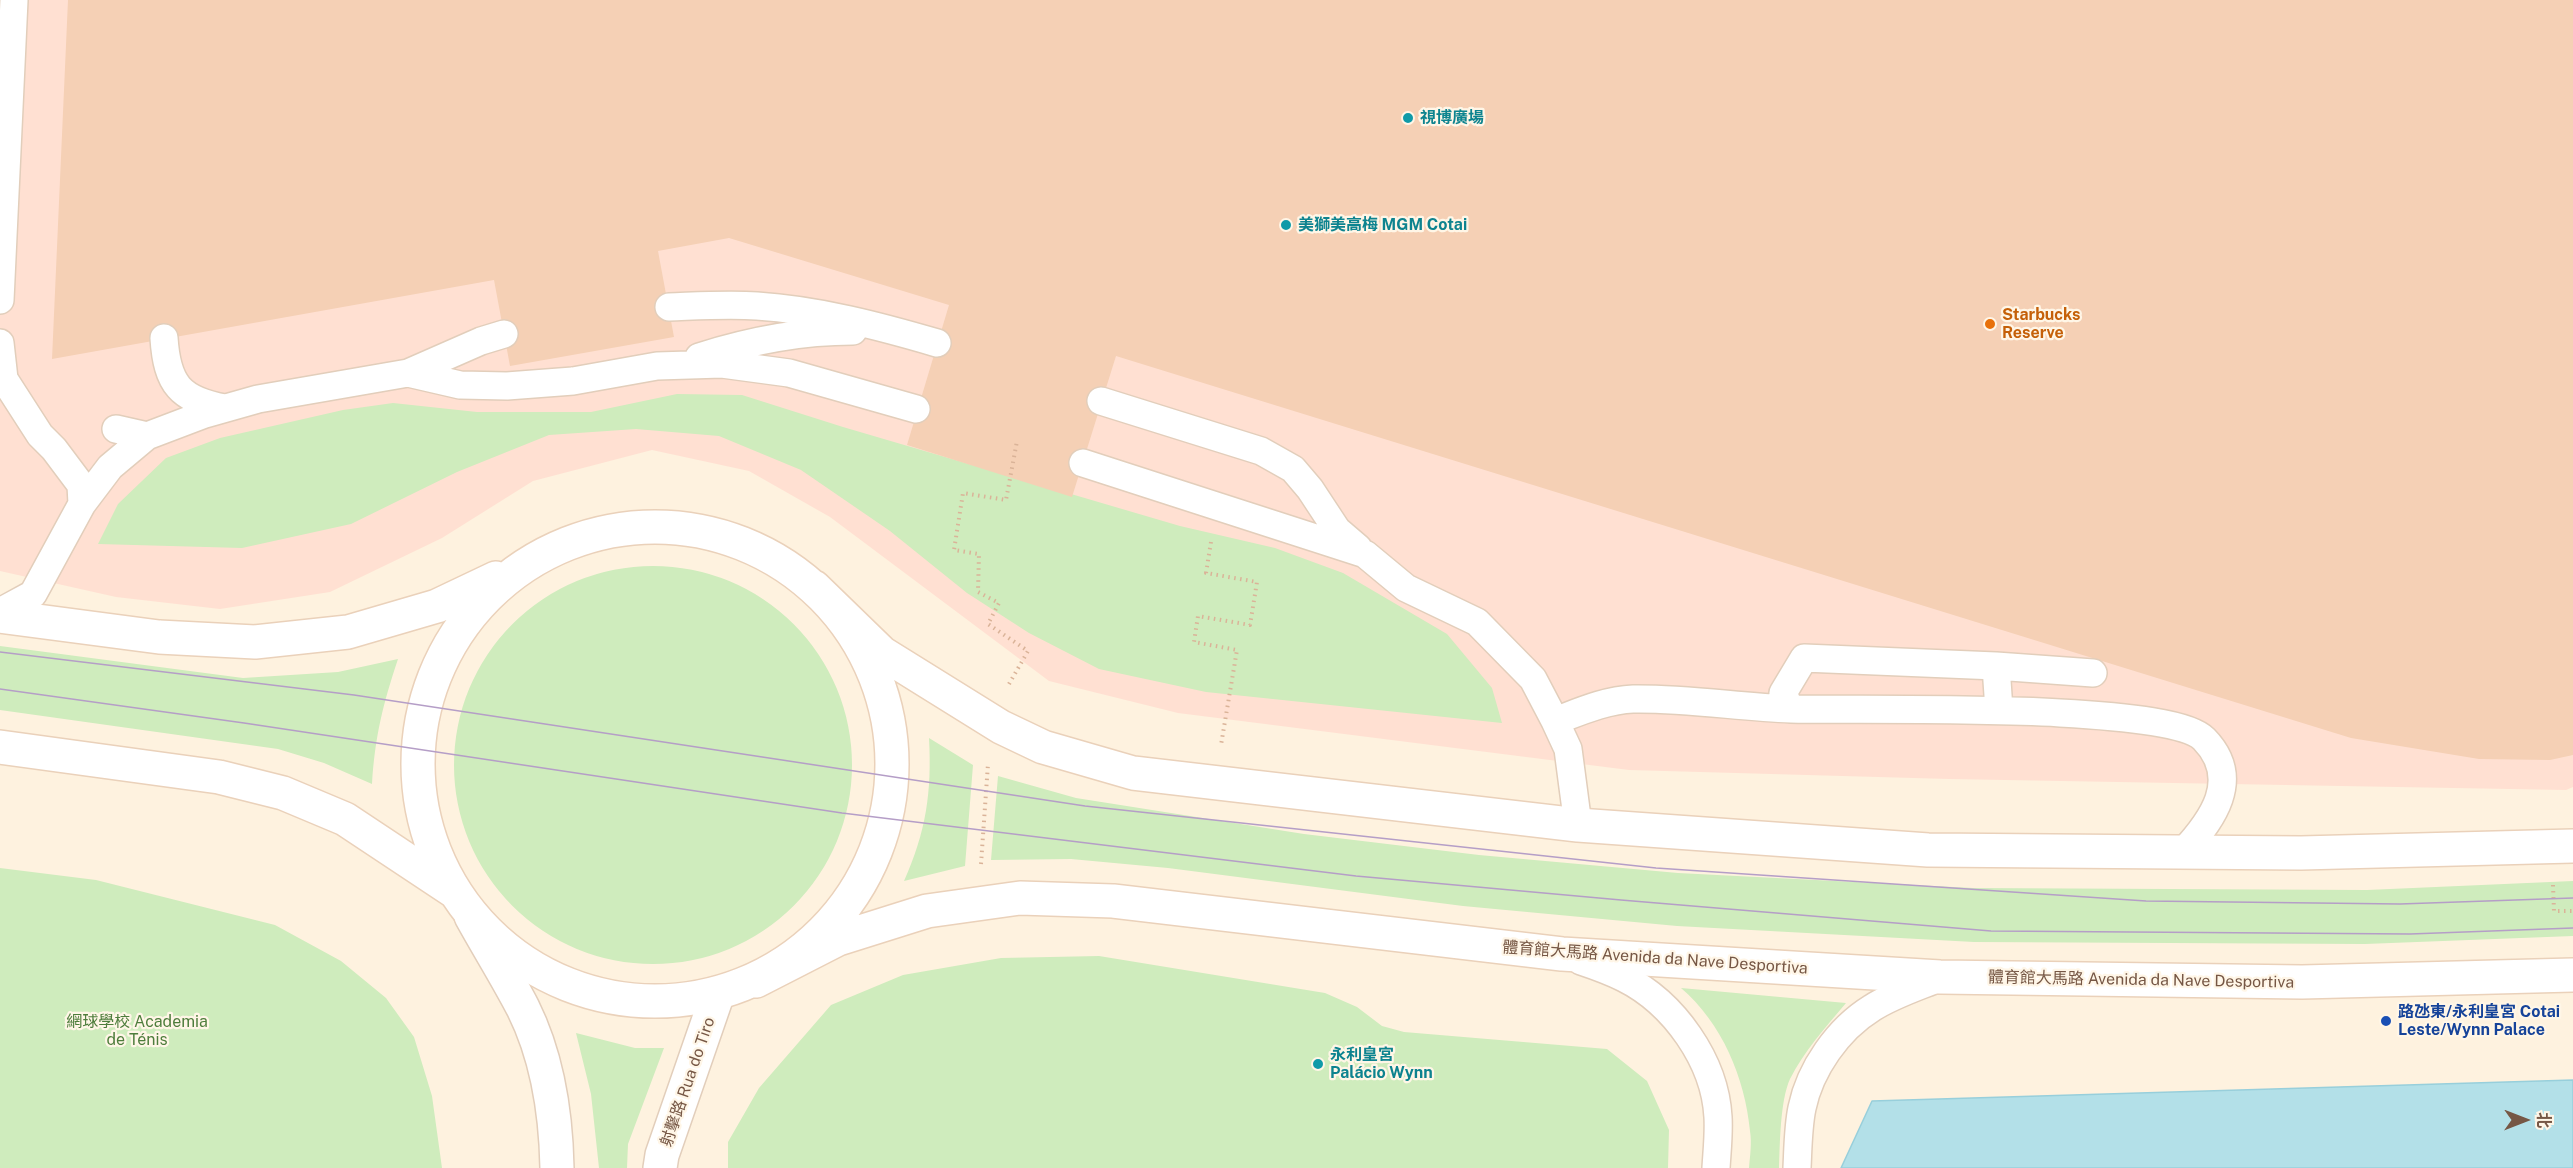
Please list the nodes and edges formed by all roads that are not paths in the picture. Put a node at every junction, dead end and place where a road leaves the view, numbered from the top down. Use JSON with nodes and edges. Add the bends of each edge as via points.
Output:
{"nodes":[{"id":1,"x":14,"y":0,"type":"edge"},
{"id":2,"x":0,"y":300,"type":"edge"},
{"id":3,"x":669,"y":307,"type":"dead end"},
{"id":4,"x":896,"y":331,"type":"junction"},
{"id":5,"x":504,"y":334,"type":"dead end"},
{"id":6,"x":164,"y":338,"type":"dead end"},
{"id":7,"x":0,"y":343,"type":"edge"},
{"id":8,"x":938,"y":343,"type":"dead end"},
{"id":9,"x":675,"y":365,"type":"junction"},
{"id":10,"x":408,"y":373,"type":"junction"},
{"id":11,"x":1101,"y":401,"type":"dead end"},
{"id":12,"x":225,"y":408,"type":"junction"},
{"id":13,"x":916,"y":409,"type":"dead end"},
{"id":14,"x":116,"y":429,"type":"dead end"},
{"id":15,"x":147,"y":436,"type":"junction"},
{"id":16,"x":1083,"y":463,"type":"dead end"},
{"id":17,"x":82,"y":504,"type":"junction"},
{"id":18,"x":1365,"y":554,"type":"junction"},
{"id":19,"x":521,"y":567,"type":"junction"},
{"id":20,"x":814,"y":587,"type":"junction"},
{"id":21,"x":0,"y":612,"type":"edge"},
{"id":22,"x":0,"y":616,"type":"edge"},
{"id":23,"x":1996,"y":666,"type":"junction"},
{"id":24,"x":2093,"y":673,"type":"dead end"},
{"id":25,"x":1790,"y":709,"type":"junction"},
{"id":26,"x":1999,"y":710,"type":"junction"},
{"id":27,"x":1555,"y":721,"type":"junction"},
{"id":28,"x":0,"y":747,"type":"edge"},
{"id":29,"x":1578,"y":825,"type":"junction"},
{"id":30,"x":2573,"y":846,"type":"edge"},
{"id":31,"x":2182,"y":853,"type":"junction"},
{"id":32,"x":465,"y":905,"type":"junction"},
{"id":33,"x":1562,"y":954,"type":"junction"},
{"id":34,"x":2573,"y":975,"type":"edge"},
{"id":35,"x":1941,"y":977,"type":"junction"},
{"id":36,"x":756,"y":981,"type":"junction"},
{"id":37,"x":717,"y":996,"type":"junction"},
{"id":38,"x":557,"y":1168,"type":"edge"},
{"id":39,"x":660,"y":1168,"type":"edge"},
{"id":40,"x":1716,"y":1168,"type":"edge"},
{"id":41,"x":1797,"y":1168,"type":"edge"}],
"edges":[{"from":1,"to":2,"type":"lane"},
{"from":3,"to":4,"type":"lane","via":[[756,305]]},
{"from":4,"to":8,"type":"lane"},
{"from":4,"to":9,"type":"lane","via":[[779,336]]},
{"from":5,"to":10,"type":"lane"},
{"from":6,"to":12,"type":"lane","via":[[166,360],[180,388],[193,400]]},
{"from":7,"to":17,"type":"lane","via":[[4,379],[40,435],[81,485]]},
{"from":9,"to":10,"type":"lane","via":[[573,381],[507,386],[460,385]]},
{"from":9,"to":13,"type":"lane","via":[[722,364],[789,373]]},
{"from":10,"to":12,"type":"lane"},
{"from":11,"to":18,"type":"lane","via":[[1262,451],[1293,469],[1337,530]]},
{"from":12,"to":15,"type":"lane"},
{"from":14,"to":15,"type":"lane"},
{"from":15,"to":17,"type":"lane","via":[[110,467]]},
{"from":16,"to":18,"type":"lane"},
{"from":17,"to":21,"type":"lane","via":[[33,594]]},
{"from":18,"to":27,"type":"lane","via":[[1406,588],[1477,622],[1533,679]]},
{"from":19,"to":20,"type":"main road","via":[[593,533],[672,525],[748,543]]},
{"from":19,"to":22,"type":"main road","via":[[437,606],[359,629],[255,642],[159,638]]},
{"from":19,"to":32,"type":"main road","via":[[465,621],[429,692],[418,770],[432,847]]},
{"from":20,"to":29,"type":"main road","via":[[882,652],[1001,727],[1043,747],[1133,773]]},
{"from":20,"to":36,"type":"main road","via":[[863,648],[890,722],[890,800],[867,874],[820,937]]},
{"from":23,"to":24,"type":"lane"},
{"from":23,"to":25,"type":"lane","via":[[1804,658],[1783,693]]},
{"from":23,"to":26,"type":"lane"},
{"from":25,"to":26,"type":"lane"},
{"from":25,"to":27,"type":"lane","via":[[1631,699],[1591,707]]},
{"from":26,"to":31,"type":"lane","via":[[2149,720],[2181,727],[2203,738],[2217,758],[2223,777],[2218,805],[2203,831]]},
{"from":27,"to":29,"type":"lane","via":[[1568,749]]},
{"from":28,"to":32,"type":"main road","via":[[219,777],[283,793],[345,819]]},
{"from":29,"to":31,"type":"main road","via":[[1928,850]]},
{"from":30,"to":31,"type":"main road"},
{"from":32,"to":37,"type":"main road","via":[[521,962],[582,992],[650,1003]]},
{"from":32,"to":38,"type":"main road","via":[[524,1010],[546,1073],[557,1139]]},
{"from":33,"to":35,"type":"main road","name":"體育館大馬路 Avenida da Nave Desportiva"},
{"from":33,"to":36,"type":"main road","name":"體育館大馬路 Avenida da Nave Desportiva","via":[[1113,901],[1020,898],[927,910],[838,939]]},
{"from":33,"to":40,"type":"lane","via":[[1625,978],[1650,995],[1677,1021],[1695,1046],[1712,1085],[1718,1116]]},
{"from":34,"to":35,"type":"main road","name":"體育館大馬路 Avenida da Nave Desportiva","via":[[2302,982]]},
{"from":35,"to":41,"type":"lane","via":[[1872,1008],[1845,1029],[1825,1055],[1807,1088],[1801,1110]]},
{"from":36,"to":37,"type":"main road"},
{"from":37,"to":39,"type":"main road","name":"射擊路 Rua do Tiro"}]}
